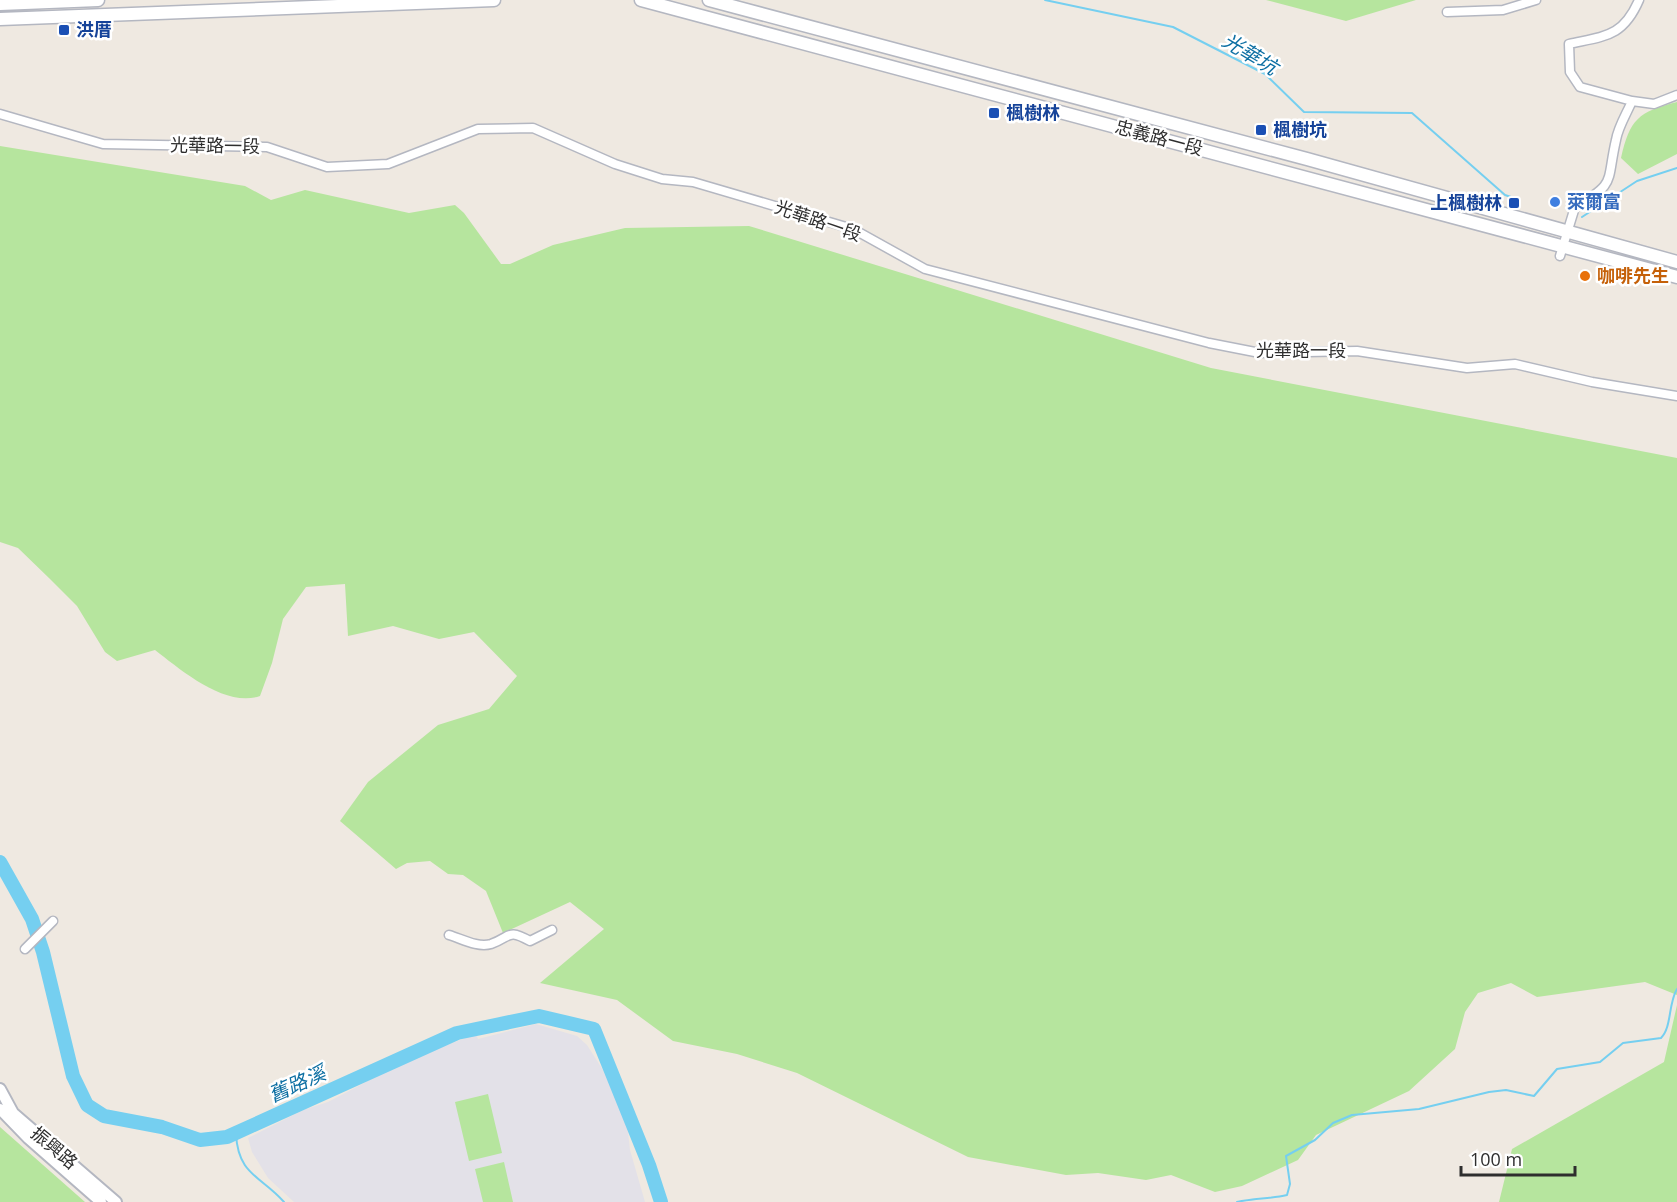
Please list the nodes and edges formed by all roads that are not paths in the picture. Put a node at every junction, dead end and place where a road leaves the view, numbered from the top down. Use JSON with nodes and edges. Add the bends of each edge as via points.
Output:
{"nodes":[{"id":1,"x":98,"y":0,"type":"edge"},
{"id":2,"x":494,"y":0,"type":"edge"},
{"id":3,"x":641,"y":0,"type":"edge"},
{"id":4,"x":709,"y":0,"type":"edge"},
{"id":5,"x":1536,"y":0,"type":"edge"},
{"id":6,"x":1639,"y":0,"type":"edge"},
{"id":7,"x":58,"y":1,"type":"edge"},
{"id":8,"x":0,"y":4,"type":"edge"},
{"id":9,"x":444,"y":4,"type":"edge"},
{"id":10,"x":1447,"y":12,"type":"dead end"},
{"id":11,"x":0,"y":19,"type":"edge"},
{"id":12,"x":59,"y":21,"type":"junction"},
{"id":13,"x":1025,"y":81,"type":"junction"},
{"id":14,"x":1677,"y":95,"type":"edge"},
{"id":15,"x":1632,"y":101,"type":"junction"},
{"id":16,"x":1019,"y":104,"type":"junction"},
{"id":17,"x":0,"y":114,"type":"edge"},
{"id":18,"x":1307,"y":156,"type":"junction"},
{"id":19,"x":1301,"y":181,"type":"junction"},
{"id":20,"x":1567,"y":231,"type":"junction"},
{"id":21,"x":1561,"y":252,"type":"junction"},
{"id":22,"x":1677,"y":262,"type":"edge"},
{"id":23,"x":1677,"y":278,"type":"edge"},
{"id":24,"x":1677,"y":396,"type":"edge"},
{"id":25,"x":53,"y":921,"type":"dead end"},
{"id":26,"x":552,"y":930,"type":"dead end"},
{"id":27,"x":449,"y":935,"type":"dead end"},
{"id":28,"x":26,"y":949,"type":"dead end"},
{"id":29,"x":0,"y":1089,"type":"edge"},
{"id":30,"x":0,"y":1109,"type":"edge"},
{"id":31,"x":101,"y":1202,"type":"edge"},
{"id":32,"x":116,"y":1202,"type":"edge"}],
"edges":[{"from":1,"to":7,"type":"main road"},
{"from":2,"to":9,"type":"main road"},
{"from":3,"to":16,"type":"main road","name":"忠義路一段"},
{"from":4,"to":13,"type":"main road","name":"忠義路一段"},
{"from":5,"to":10,"type":"street","via":[[1503,10]]},
{"from":6,"to":15,"type":"street","via":[[1631,18],[1616,32],[1569,44],[1570,72],[1580,87]]},
{"from":7,"to":8,"type":"main road"},
{"from":7,"to":12,"type":"main road"},
{"from":9,"to":12,"type":"main road"},
{"from":11,"to":12,"type":"main road"},
{"from":13,"to":16,"type":"main road"},
{"from":13,"to":18,"type":"main road","name":"忠義路一段"},
{"from":14,"to":15,"type":"street","via":[[1654,104]]},
{"from":15,"to":20,"type":"street","via":[[1616,139],[1610,180],[1575,207]]},
{"from":16,"to":19,"type":"main road","name":"忠義路一段"},
{"from":17,"to":24,"type":"street","name":"光華路一段","via":[[103,144],[267,147],[327,167],[388,164],[478,129],[532,128],[615,164],[662,179],[693,182],[853,230],[925,269],[1209,343],[1260,353],[1357,351],[1467,368],[1515,364]]},
{"from":18,"to":19,"type":"main road"},
{"from":18,"to":20,"type":"main road","name":"忠義路一段"},
{"from":19,"to":21,"type":"main road","name":"忠義路一段"},
{"from":20,"to":21,"type":"street"},
{"from":20,"to":22,"type":"main road","name":"忠義路一段"},
{"from":21,"to":23,"type":"main road","name":"忠義路一段"},
{"from":25,"to":28,"type":"street"},
{"from":26,"to":27,"type":"street","via":[[530,941],[510,933],[490,944],[475,944]]},
{"from":29,"to":32,"type":"street","name":"振興路","via":[[13,1113]]},
{"from":30,"to":31,"type":"street","name":"振興路","via":[[27,1138]]}]}
